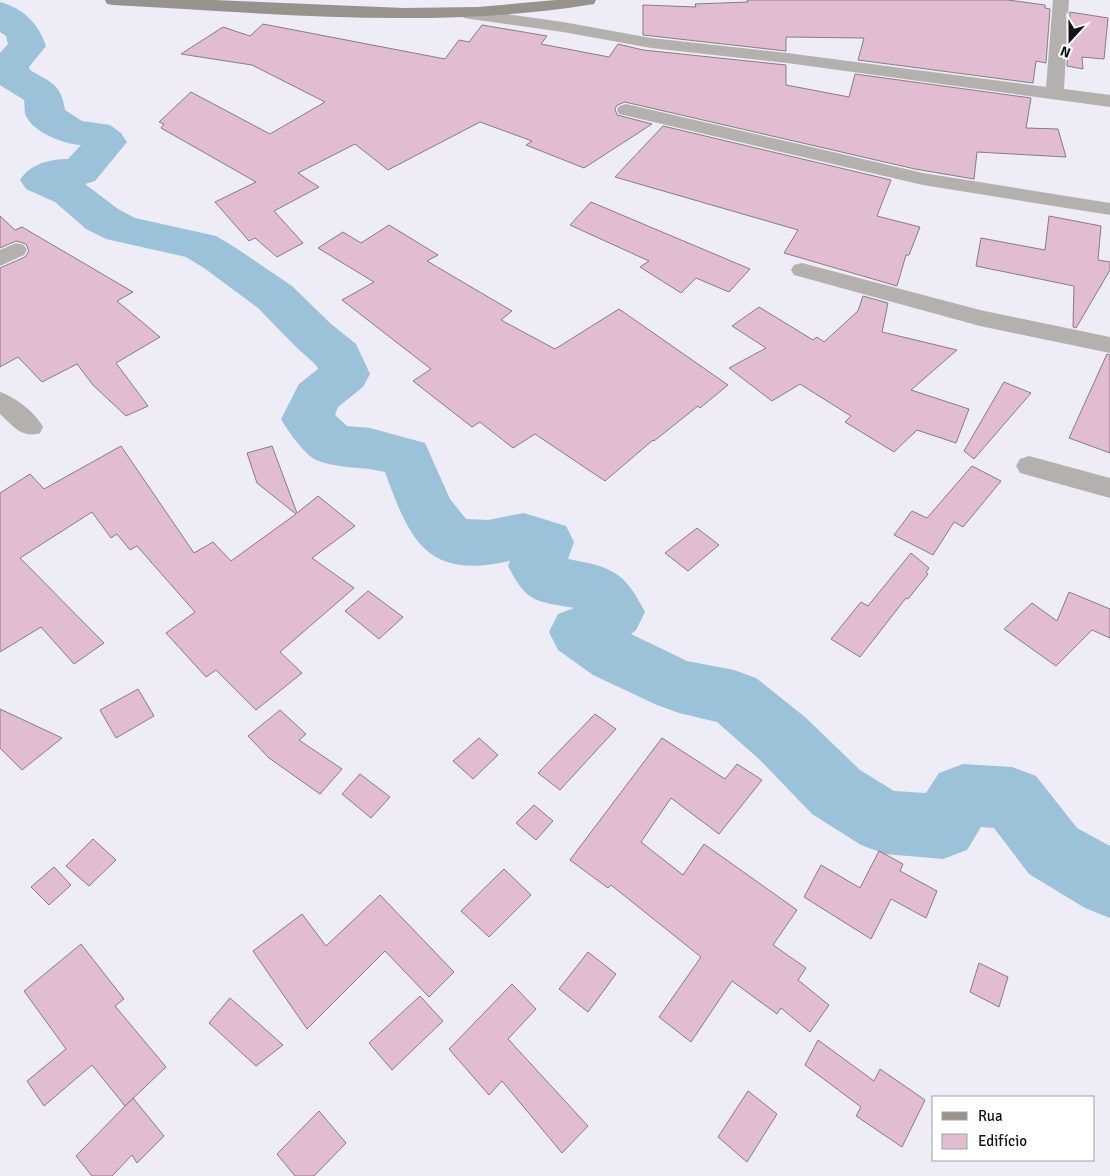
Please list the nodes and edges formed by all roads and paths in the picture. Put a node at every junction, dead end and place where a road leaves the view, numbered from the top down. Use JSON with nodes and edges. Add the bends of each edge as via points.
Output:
{"nodes":[{"id":1,"x":114,"y":0,"type":"edge"},
{"id":2,"x":588,"y":0,"type":"edge"},
{"id":3,"x":1061,"y":0,"type":"edge"},
{"id":4,"x":564,"y":2,"type":"edge"},
{"id":5,"x":470,"y":14,"type":"junction"},
{"id":6,"x":1055,"y":93,"type":"junction"},
{"id":7,"x":1110,"y":101,"type":"edge"},
{"id":8,"x":626,"y":110,"type":"dead end"},
{"id":9,"x":1110,"y":209,"type":"edge"},
{"id":10,"x":802,"y":270,"type":"dead end"},
{"id":11,"x":1110,"y":345,"type":"edge"},
{"id":12,"x":0,"y":401,"type":"edge"},
{"id":13,"x":31,"y":426,"type":"dead end"},
{"id":14,"x":1029,"y":466,"type":"dead end"},
{"id":15,"x":1110,"y":488,"type":"edge"}],
"edges":[{"from":1,"to":5,"type":"street","via":[[358,13]]},
{"from":2,"to":4,"type":"street"},
{"from":3,"to":6,"type":"street"},
{"from":4,"to":5,"type":"street"},
{"from":5,"to":6,"type":"street","via":[[563,26],[651,43]]},
{"from":6,"to":7,"type":"street"},
{"from":8,"to":9,"type":"street","via":[[923,179]]},
{"from":10,"to":11,"type":"street","via":[[980,318]]},
{"from":12,"to":13,"type":"street"},
{"from":14,"to":15,"type":"street"}]}
